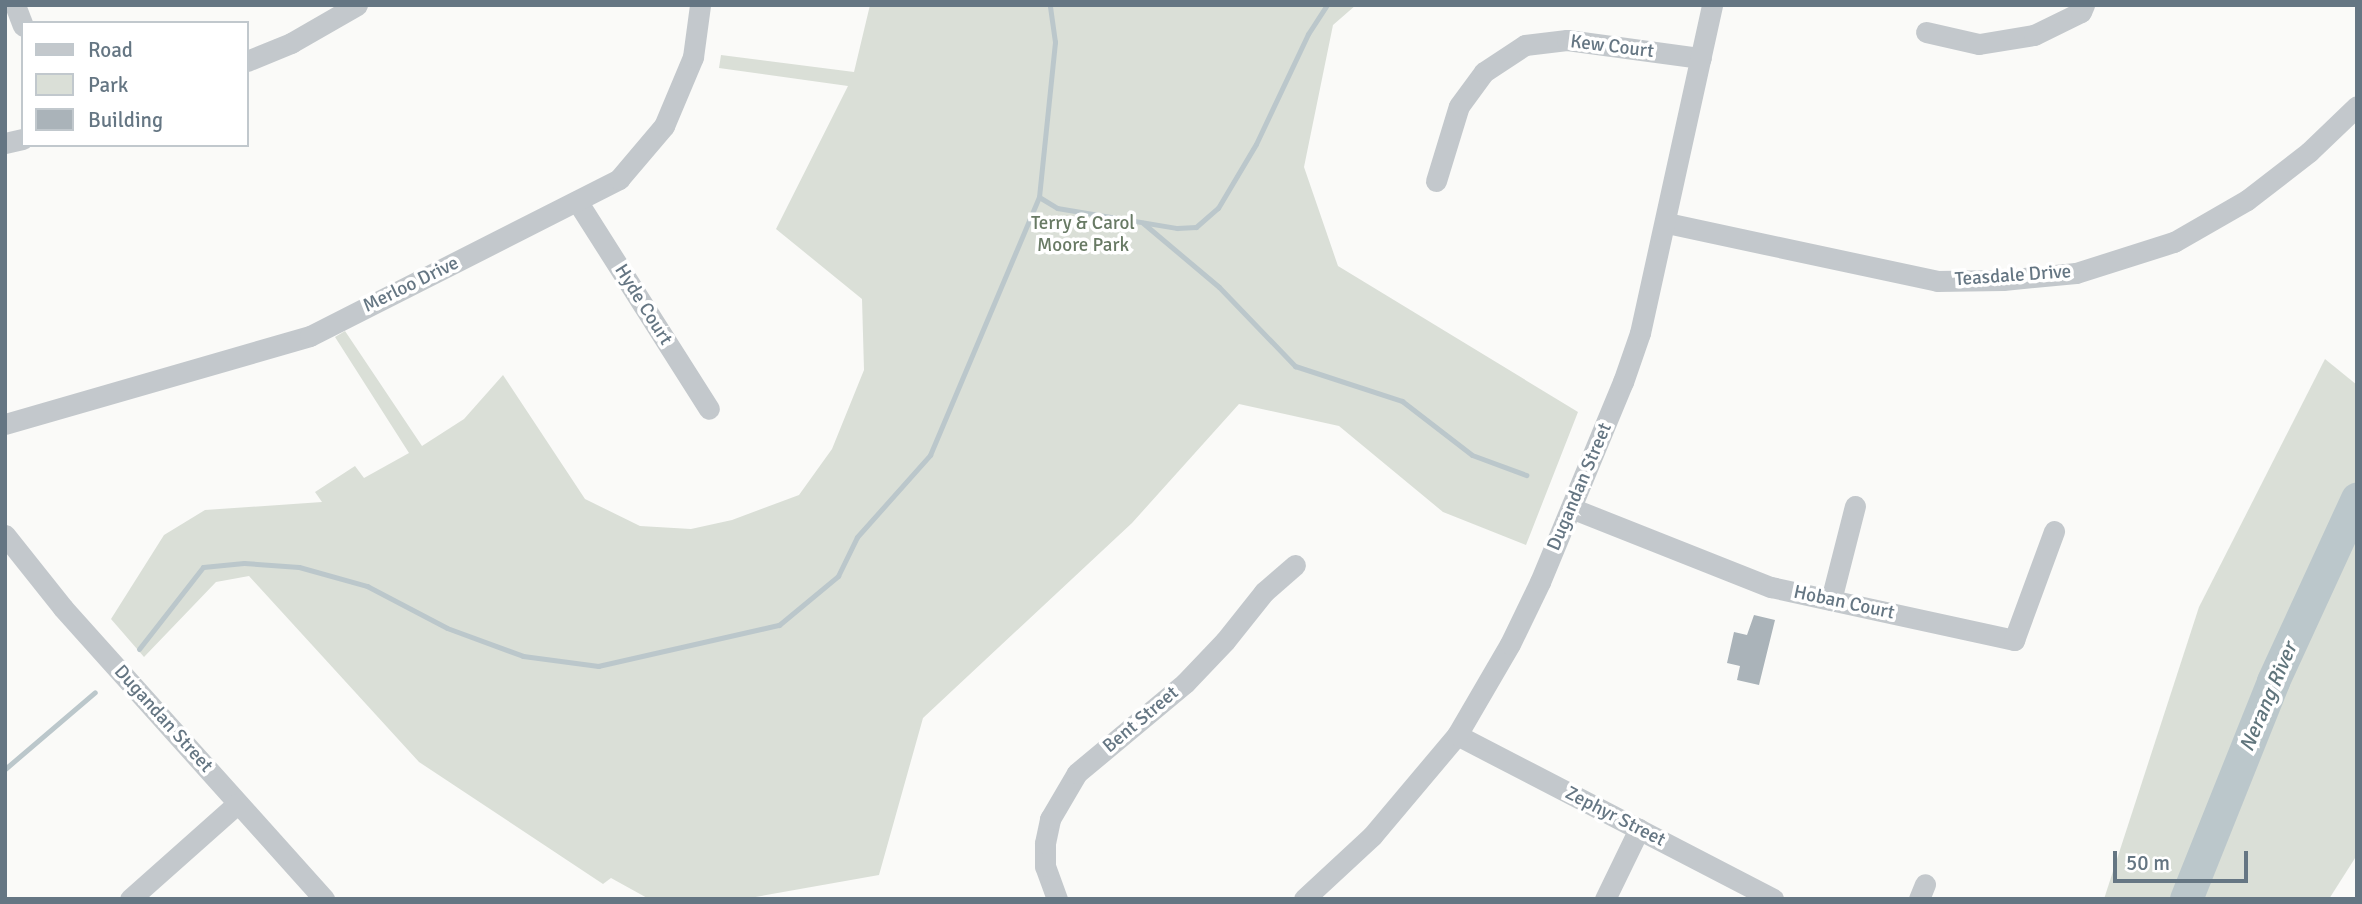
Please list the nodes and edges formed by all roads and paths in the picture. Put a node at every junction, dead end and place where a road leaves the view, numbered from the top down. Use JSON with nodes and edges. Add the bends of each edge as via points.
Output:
{"nodes":[{"id":1,"x":357,"y":5,"type":"edge"},
{"id":2,"x":700,"y":5,"type":"edge"},
{"id":3,"x":1712,"y":5,"type":"edge"},
{"id":4,"x":2084,"y":5,"type":"edge"},
{"id":5,"x":1926,"y":32,"type":"dead end"},
{"id":6,"x":1701,"y":58,"type":"junction"},
{"id":7,"x":248,"y":61,"type":"edge"},
{"id":8,"x":2357,"y":106,"type":"edge"},
{"id":9,"x":1436,"y":181,"type":"dead end"},
{"id":10,"x":577,"y":201,"type":"junction"},
{"id":11,"x":1667,"y":223,"type":"junction"},
{"id":12,"x":709,"y":409,"type":"dead end"},
{"id":13,"x":5,"y":424,"type":"edge"},
{"id":14,"x":1855,"y":506,"type":"dead end"},
{"id":15,"x":1571,"y":508,"type":"junction"},
{"id":16,"x":2054,"y":531,"type":"dead end"},
{"id":17,"x":5,"y":535,"type":"edge"},
{"id":18,"x":1295,"y":565,"type":"dead end"},
{"id":19,"x":1831,"y":600,"type":"junction"},
{"id":20,"x":1457,"y":735,"type":"junction"},
{"id":21,"x":239,"y":803,"type":"junction"},
{"id":22,"x":1639,"y":829,"type":"junction"},
{"id":23,"x":130,"y":899,"type":"edge"},
{"id":24,"x":324,"y":899,"type":"edge"},
{"id":25,"x":1057,"y":899,"type":"edge"},
{"id":26,"x":1304,"y":899,"type":"edge"},
{"id":27,"x":1605,"y":899,"type":"edge"},
{"id":28,"x":1773,"y":899,"type":"edge"}],
"edges":[{"from":1,"to":7,"type":"street","via":[[291,43]]},
{"from":2,"to":10,"type":"street","name":"Merloo Drive","via":[[693,57],[664,126],[620,179]]},
{"from":3,"to":6,"type":"street","name":"Dugandan Street"},
{"from":4,"to":5,"type":"street","via":[[2081,12],[2034,35],[1979,44]]},
{"from":6,"to":9,"type":"street","name":"Kew Court","via":[[1567,40],[1525,45],[1484,72],[1459,106]]},
{"from":6,"to":11,"type":"street","name":"Dugandan Street"},
{"from":8,"to":11,"type":"street","name":"Teasdale Drive","via":[[2309,152],[2247,200],[2174,242],[2076,273],[1937,281]]},
{"from":10,"to":12,"type":"street","name":"Hyde Court"},
{"from":10,"to":13,"type":"street","name":"Merloo Drive","via":[[310,336]]},
{"from":11,"to":15,"type":"street","name":"Dugandan Street","via":[[1640,332]]},
{"from":14,"to":19,"type":"street"},
{"from":15,"to":19,"type":"street","name":"Hoban Court","via":[[1771,587]]},
{"from":15,"to":20,"type":"street","name":"Dugandan Street","via":[[1510,644]]},
{"from":16,"to":19,"type":"street","name":"Hoban Court","via":[[2014,640]]},
{"from":17,"to":21,"type":"street","name":"Dugandan Street","via":[[63,608]]},
{"from":18,"to":25,"type":"street","name":"Bent Street","via":[[1264,592],[1185,683],[1077,774],[1050,820],[1045,843],[1045,866]]},
{"from":20,"to":22,"type":"street","name":"Zephyr Street"},
{"from":20,"to":26,"type":"street","name":"Dugandan Street","via":[[1390,817]]},
{"from":21,"to":23,"type":"street"},
{"from":21,"to":24,"type":"street","name":"Dugandan Street"},
{"from":22,"to":27,"type":"street"},
{"from":22,"to":28,"type":"street","name":"Zephyr Street"}]}
